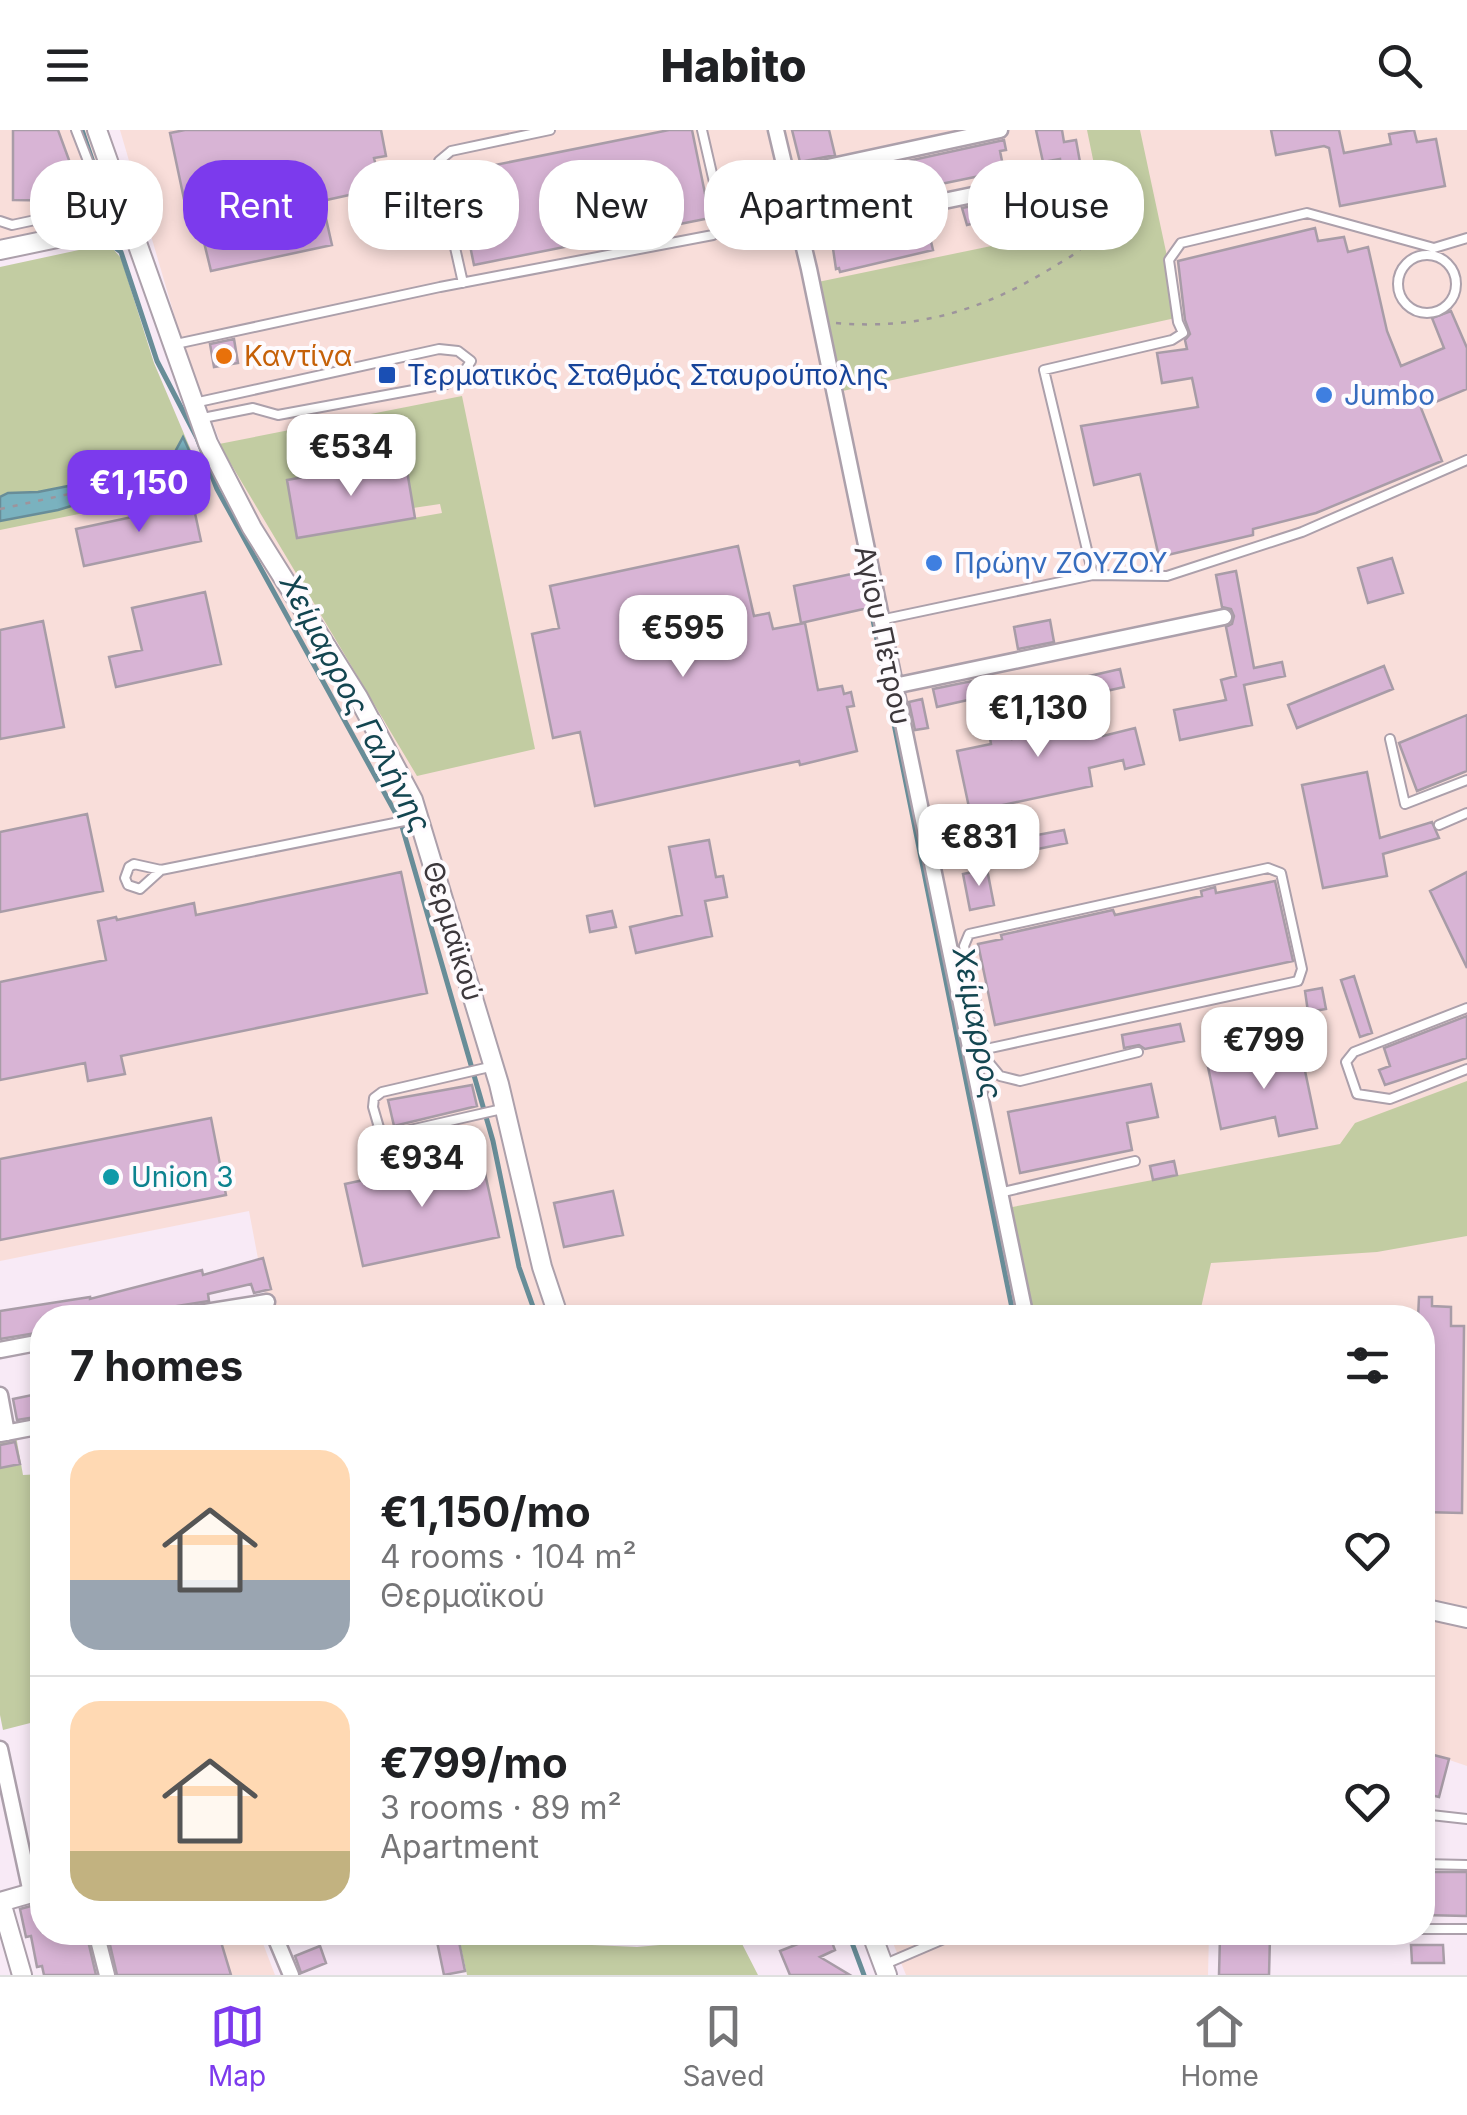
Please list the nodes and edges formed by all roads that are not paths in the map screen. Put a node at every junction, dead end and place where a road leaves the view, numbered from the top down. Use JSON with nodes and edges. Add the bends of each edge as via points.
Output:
{"nodes":[{"id":1,"x":76,"y":130,"type":"edge"},
{"id":2,"x":98,"y":130,"type":"edge"},
{"id":3,"x":550,"y":130,"type":"edge"},
{"id":4,"x":702,"y":130,"type":"edge"},
{"id":5,"x":776,"y":130,"type":"edge"},
{"id":6,"x":1000,"y":130,"type":"edge"},
{"id":7,"x":88,"y":160,"type":"edge"},
{"id":8,"x":108,"y":160,"type":"edge"},
{"id":9,"x":783,"y":160,"type":"edge"},
{"id":10,"x":860,"y":160,"type":"edge"},
{"id":11,"x":0,"y":221,"type":"edge"},
{"id":12,"x":30,"y":221,"type":"edge"},
{"id":13,"x":1467,"y":238,"type":"edge"},
{"id":14,"x":30,"y":243,"type":"edge"},
{"id":15,"x":0,"y":250,"type":"edge"},
{"id":16,"x":139,"y":250,"type":"edge"},
{"id":17,"x":804,"y":250,"type":"edge"},
{"id":18,"x":1434,"y":252,"type":"junction"},
{"id":19,"x":1454,"y":274,"type":"junction"},
{"id":20,"x":1467,"y":280,"type":"edge"},
{"id":21,"x":463,"y":283,"type":"junction"},
{"id":22,"x":171,"y":344,"type":"junction"},
{"id":23,"x":195,"y":411,"type":"junction"},
{"id":24,"x":1467,"y":460,"type":"edge"},
{"id":25,"x":1093,"y":574,"type":"junction"},
{"id":26,"x":1224,"y":617,"type":"dead end"},
{"id":27,"x":880,"y":620,"type":"junction"},
{"id":28,"x":894,"y":686,"type":"junction"},
{"id":29,"x":1390,"y":739,"type":"dead end"},
{"id":30,"x":1467,"y":780,"type":"edge"},
{"id":31,"x":1467,"y":813,"type":"edge"},
{"id":32,"x":419,"y":818,"type":"junction"},
{"id":33,"x":1439,"y":825,"type":"dead end"},
{"id":34,"x":161,"y":870,"type":"junction"},
{"id":35,"x":1467,"y":1008,"type":"edge"},
{"id":36,"x":1138,"y":1052,"type":"dead end"},
{"id":37,"x":979,"y":1054,"type":"junction"},
{"id":38,"x":494,"y":1066,"type":"junction"},
{"id":39,"x":1467,"y":1069,"type":"edge"},
{"id":40,"x":505,"y":1108,"type":"junction"},
{"id":41,"x":1136,"y":1162,"type":"dead end"},
{"id":42,"x":999,"y":1194,"type":"junction"},
{"id":43,"x":267,"y":1302,"type":"dead end"},
{"id":44,"x":251,"y":1305,"type":"edge"},
{"id":45,"x":555,"y":1305,"type":"edge"},
{"id":46,"x":1023,"y":1305,"type":"edge"},
{"id":47,"x":30,"y":1344,"type":"edge"},
{"id":48,"x":0,"y":1350,"type":"edge"},
{"id":49,"x":0,"y":1394,"type":"edge"},
{"id":50,"x":30,"y":1429,"type":"edge"},
{"id":51,"x":4,"y":1434,"type":"edge"},
{"id":52,"x":1435,"y":1611,"type":"edge"},
{"id":53,"x":1467,"y":1618,"type":"edge"},
{"id":54,"x":0,"y":1749,"type":"edge"},
{"id":55,"x":1435,"y":1815,"type":"edge"},
{"id":56,"x":1467,"y":1819,"type":"edge"},
{"id":57,"x":1435,"y":1864,"type":"edge"},
{"id":58,"x":1467,"y":1864,"type":"edge"},
{"id":59,"x":30,"y":1865,"type":"edge"},
{"id":60,"x":30,"y":1894,"type":"edge"},
{"id":61,"x":1,"y":1902,"type":"edge"},
{"id":62,"x":1435,"y":1929,"type":"edge"},
{"id":63,"x":1467,"y":1929,"type":"edge"},
{"id":64,"x":99,"y":1945,"type":"edge"},
{"id":65,"x":278,"y":1945,"type":"edge"},
{"id":66,"x":875,"y":1945,"type":"edge"},
{"id":67,"x":934,"y":1945,"type":"edge"},
{"id":68,"x":884,"y":1970,"type":"edge"},
{"id":69,"x":22,"y":1975,"type":"edge"},
{"id":70,"x":107,"y":1975,"type":"edge"},
{"id":71,"x":291,"y":1975,"type":"edge"}],
"edges":[{"from":1,"to":7,"type":"lane"},
{"from":2,"to":8,"type":"street","name":"Θερμαϊκού"},
{"from":3,"to":21,"type":"lane","via":[[451,152],[439,161]]},
{"from":4,"to":21,"type":"lane","via":[[722,217],[713,235]]},
{"from":5,"to":9,"type":"street","name":"Αγίου Πέτρου"},
{"from":6,"to":10,"type":"street"},
{"from":11,"to":12,"type":"lane"},
{"from":13,"to":18,"type":"lane"},
{"from":14,"to":15,"type":"street"},
{"from":16,"to":22,"type":"street","name":"Θερμαϊκού"},
{"from":17,"to":27,"type":"street","name":"Αγίου Πέτρου"},
{"from":18,"to":19,"type":"lane"},
{"from":18,"to":19,"type":"lane","via":[[1401,270],[1398,288],[1406,304],[1424,312],[1442,308],[1454,294]]},
{"from":18,"to":25,"type":"lane","via":[[1307,213],[1181,243],[1170,260],[1183,334],[1044,370]]},
{"from":19,"to":20,"type":"lane"},
{"from":21,"to":22,"type":"lane"},
{"from":22,"to":23,"type":"street","name":"Θερμαϊκού"},
{"from":23,"to":23,"type":"lane","via":[[439,350],[458,351],[472,361],[446,384],[278,415],[253,408]]},
{"from":23,"to":32,"type":"street","name":"Θερμαϊκού","via":[[252,528],[365,709]]},
{"from":24,"to":25,"type":"lane","via":[[1302,532],[1182,572],[1154,578]]},
{"from":25,"to":27,"type":"lane"},
{"from":26,"to":28,"type":"street"},
{"from":27,"to":28,"type":"street","name":"Αγίου Πέτρου"},
{"from":28,"to":37,"type":"street","name":"Αγίου Πέτρου"},
{"from":29,"to":30,"type":"lane","via":[[1405,804]]},
{"from":31,"to":33,"type":"lane"},
{"from":32,"to":34,"type":"lane"},
{"from":32,"to":38,"type":"street","name":"Θερμαϊκού"},
{"from":34,"to":34,"type":"lane","via":[[134,864],[125,878],[140,889]]},
{"from":35,"to":39,"type":"lane","via":[[1354,1052],[1346,1062],[1357,1094],[1386,1100]]},
{"from":36,"to":37,"type":"lane","via":[[1020,1081],[1000,1076]]},
{"from":37,"to":37,"type":"lane","via":[[1298,981],[1302,969],[1281,873],[1268,868],[969,934],[964,946]]},
{"from":37,"to":42,"type":"street","name":"Αγίου Πέτρου"},
{"from":38,"to":40,"type":"street","name":"Θερμαϊκού"},
{"from":38,"to":40,"type":"lane","via":[[382,1092],[373,1107],[380,1131],[388,1135]]},
{"from":40,"to":45,"type":"street","name":"Θερμαϊκού"},
{"from":41,"to":42,"type":"lane"},
{"from":42,"to":46,"type":"street","name":"Αγίου Πέτρου"},
{"from":43,"to":44,"type":"street"},
{"from":47,"to":48,"type":"street"},
{"from":49,"to":51,"type":"street"},
{"from":50,"to":51,"type":"street"},
{"from":52,"to":53,"type":"street"},
{"from":54,"to":59,"type":"street"},
{"from":55,"to":56,"type":"lane"},
{"from":57,"to":58,"type":"lane"},
{"from":60,"to":61,"type":"street"},
{"from":61,"to":69,"type":"street"},
{"from":62,"to":63,"type":"lane"},
{"from":64,"to":70,"type":"street"},
{"from":65,"to":71,"type":"street"},
{"from":66,"to":68,"type":"street"},
{"from":67,"to":68,"type":"lane"}]}
